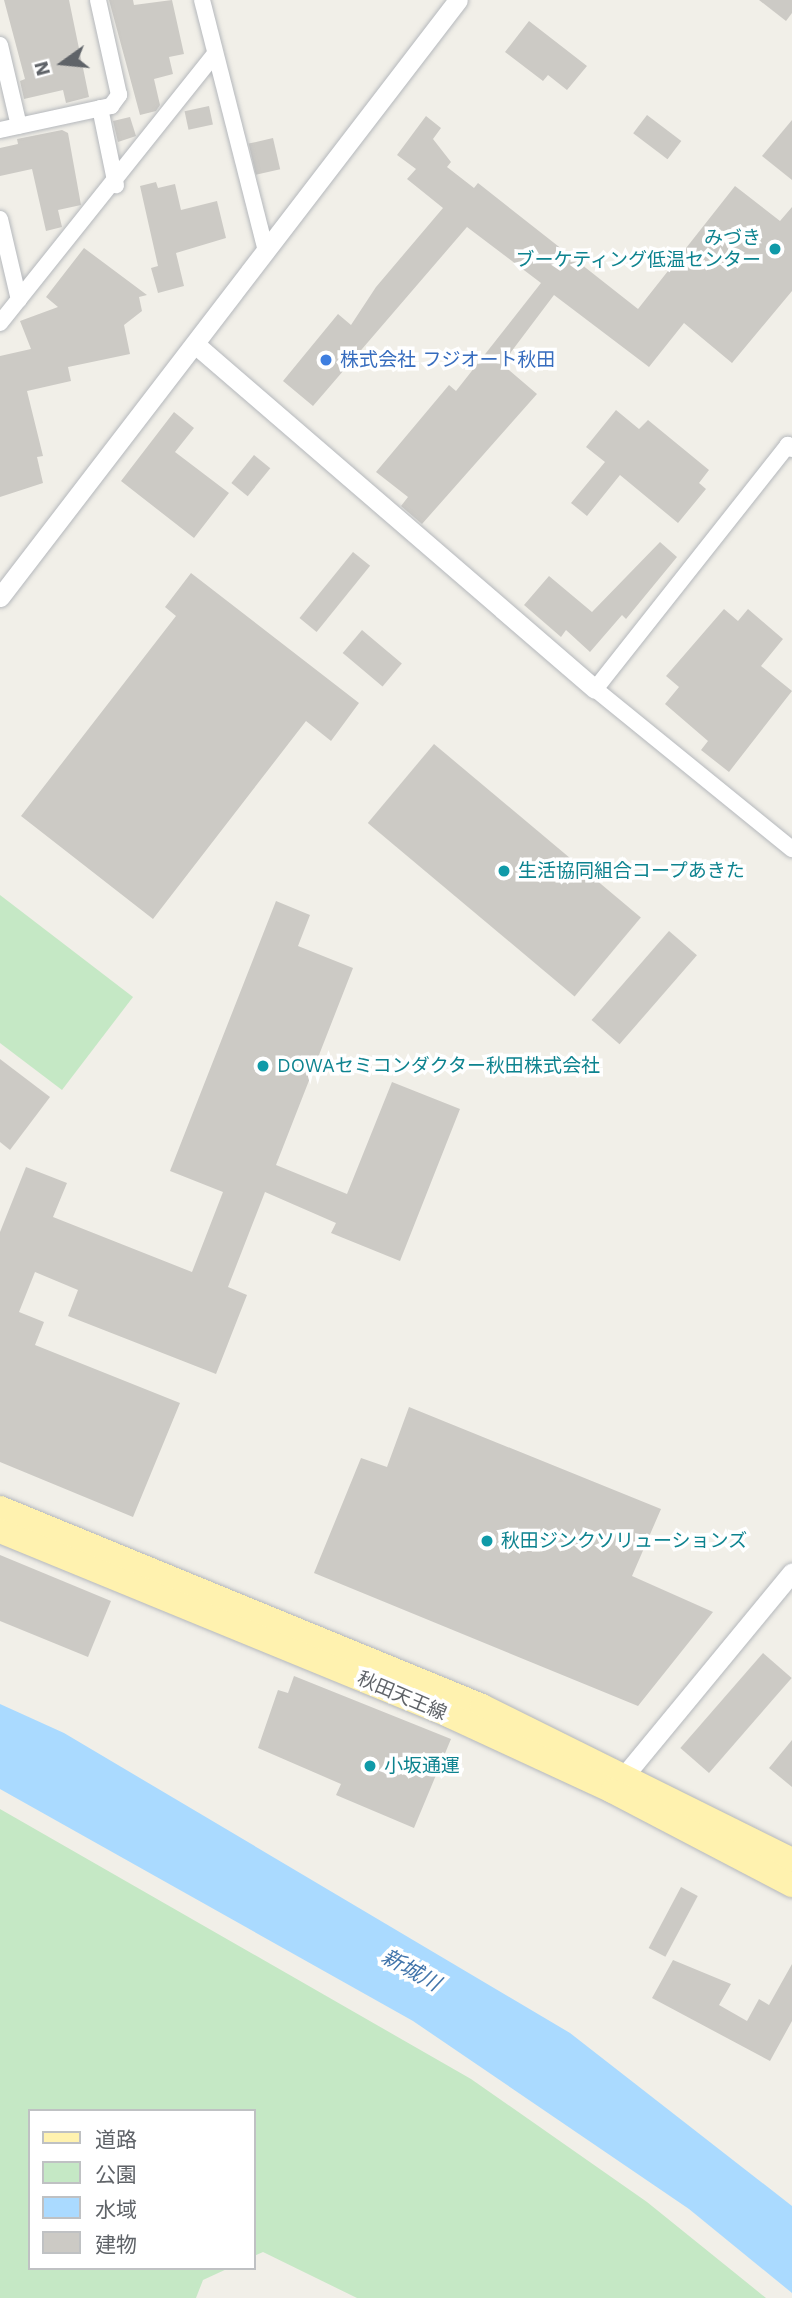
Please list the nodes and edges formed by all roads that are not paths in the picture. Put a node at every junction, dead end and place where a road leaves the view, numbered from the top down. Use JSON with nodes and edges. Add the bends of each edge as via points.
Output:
{"nodes":[{"id":1,"x":98,"y":0,"type":"edge"},
{"id":2,"x":202,"y":0,"type":"edge"},
{"id":3,"x":458,"y":0,"type":"edge"},
{"id":4,"x":0,"y":45,"type":"edge"},
{"id":5,"x":215,"y":55,"type":"junction"},
{"id":6,"x":100,"y":108,"type":"junction"},
{"id":7,"x":19,"y":126,"type":"junction"},
{"id":8,"x":0,"y":130,"type":"edge"},
{"id":9,"x":116,"y":185,"type":"junction"},
{"id":10,"x":0,"y":219,"type":"edge"},
{"id":11,"x":265,"y":252,"type":"junction"},
{"id":12,"x":19,"y":300,"type":"junction"},
{"id":13,"x":0,"y":323,"type":"edge"},
{"id":14,"x":195,"y":344,"type":"junction"},
{"id":15,"x":792,"y":449,"type":"edge"},
{"id":16,"x":0,"y":597,"type":"edge"},
{"id":17,"x":595,"y":689,"type":"junction"},
{"id":18,"x":792,"y":849,"type":"edge"},
{"id":19,"x":0,"y":1508,"type":"edge"},
{"id":20,"x":0,"y":1531,"type":"edge"},
{"id":21,"x":792,"y":1572,"type":"edge"},
{"id":22,"x":618,"y":1784,"type":"junction"},
{"id":23,"x":792,"y":1860,"type":"edge"},
{"id":24,"x":792,"y":1885,"type":"edge"}],
"edges":[{"from":1,"to":6,"type":"street","via":[[119,94],[111,106]]},
{"from":2,"to":5,"type":"street"},
{"from":3,"to":11,"type":"street"},
{"from":4,"to":7,"type":"street"},
{"from":5,"to":9,"type":"street"},
{"from":5,"to":11,"type":"street"},
{"from":6,"to":7,"type":"street"},
{"from":6,"to":9,"type":"street"},
{"from":7,"to":8,"type":"street"},
{"from":9,"to":12,"type":"street"},
{"from":10,"to":12,"type":"street"},
{"from":11,"to":14,"type":"street"},
{"from":12,"to":13,"type":"street"},
{"from":14,"to":16,"type":"street"},
{"from":14,"to":17,"type":"street"},
{"from":15,"to":17,"type":"street","via":[[788,445]]},
{"from":17,"to":18,"type":"street"},
{"from":19,"to":22,"type":"main road","name":"秋田天王線","via":[[482,1706]]},
{"from":20,"to":22,"type":"main road","name":"秋田天王線"},
{"from":21,"to":22,"type":"street"},
{"from":22,"to":23,"type":"main road","name":"秋田天王線"},
{"from":22,"to":24,"type":"main road","name":"秋田天王線"}]}
